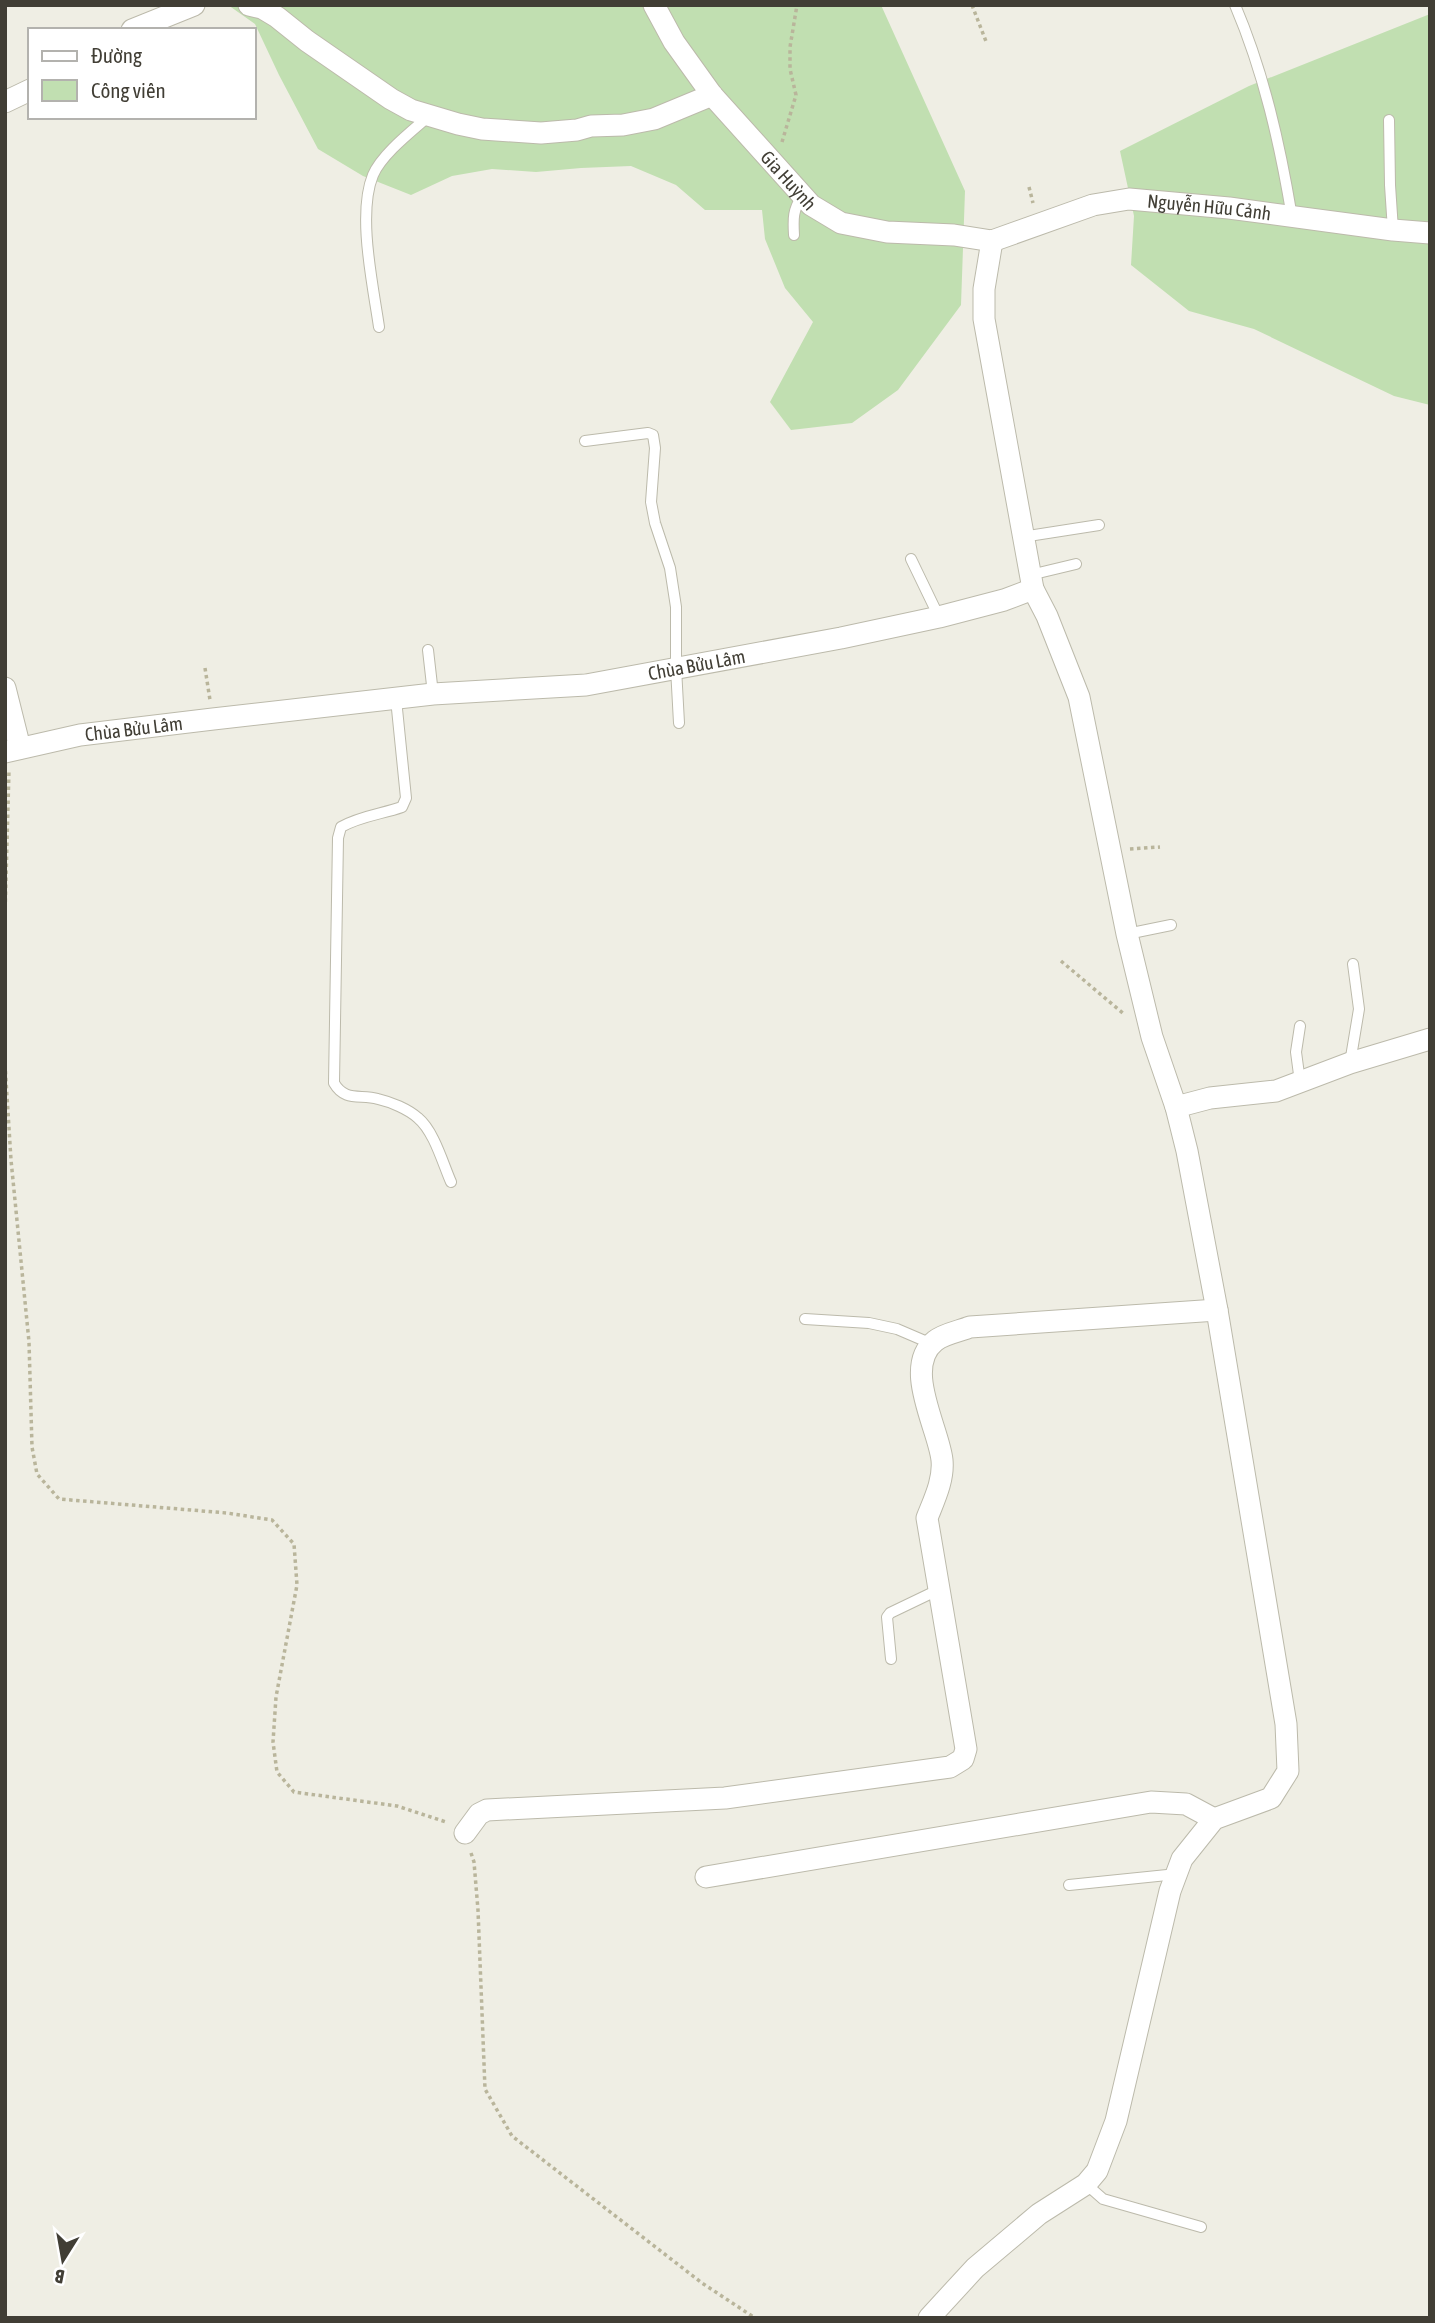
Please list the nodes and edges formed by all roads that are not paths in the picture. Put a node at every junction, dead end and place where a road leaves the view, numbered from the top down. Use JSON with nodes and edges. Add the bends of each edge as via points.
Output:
{"nodes":[{"id":1,"x":194,"y":5,"type":"edge"},
{"id":2,"x":249,"y":5,"type":"edge"},
{"id":3,"x":654,"y":5,"type":"edge"},
{"id":4,"x":1235,"y":5,"type":"edge"},
{"id":5,"x":137,"y":28,"type":"edge"},
{"id":6,"x":28,"y":91,"type":"edge"},
{"id":7,"x":712,"y":95,"type":"junction"},
{"id":8,"x":5,"y":102,"type":"edge"},
{"id":9,"x":429,"y":116,"type":"junction"},
{"id":10,"x":1389,"y":120,"type":"dead end"},
{"id":11,"x":802,"y":196,"type":"junction"},
{"id":12,"x":1292,"y":217,"type":"junction"},
{"id":13,"x":1393,"y":230,"type":"junction"},
{"id":14,"x":1430,"y":233,"type":"edge"},
{"id":15,"x":794,"y":235,"type":"dead end"},
{"id":16,"x":992,"y":241,"type":"junction"},
{"id":17,"x":379,"y":327,"type":"dead end"},
{"id":18,"x":585,"y":441,"type":"dead end"},
{"id":19,"x":1099,"y":524,"type":"dead end"},
{"id":20,"x":1022,"y":537,"type":"junction"},
{"id":21,"x":911,"y":559,"type":"dead end"},
{"id":22,"x":1076,"y":564,"type":"dead end"},
{"id":23,"x":1032,"y":582,"type":"junction"},
{"id":24,"x":939,"y":617,"type":"junction"},
{"id":25,"x":428,"y":650,"type":"dead end"},
{"id":26,"x":676,"y":668,"type":"junction"},
{"id":27,"x":5,"y":688,"type":"edge"},
{"id":28,"x":433,"y":694,"type":"junction"},
{"id":29,"x":396,"y":699,"type":"junction"},
{"id":30,"x":679,"y":723,"type":"dead end"},
{"id":31,"x":12,"y":750,"type":"edge"},
{"id":32,"x":1171,"y":925,"type":"dead end"},
{"id":33,"x":1127,"y":934,"type":"junction"},
{"id":34,"x":1353,"y":964,"type":"dead end"},
{"id":35,"x":1300,"y":1026,"type":"dead end"},
{"id":36,"x":1430,"y":1039,"type":"edge"},
{"id":37,"x":1350,"y":1063,"type":"junction"},
{"id":38,"x":1300,"y":1082,"type":"junction"},
{"id":39,"x":1176,"y":1107,"type":"junction"},
{"id":40,"x":451,"y":1182,"type":"dead end"},
{"id":41,"x":1217,"y":1310,"type":"junction"},
{"id":42,"x":805,"y":1319,"type":"dead end"},
{"id":43,"x":932,"y":1344,"type":"junction"},
{"id":44,"x":940,"y":1590,"type":"junction"},
{"id":45,"x":891,"y":1659,"type":"dead end"},
{"id":46,"x":1214,"y":1819,"type":"junction"},
{"id":47,"x":465,"y":1833,"type":"road end"},
{"id":48,"x":1177,"y":1874,"type":"junction"},
{"id":49,"x":706,"y":1877,"type":"dead end"},
{"id":50,"x":1069,"y":1885,"type":"dead end"},
{"id":51,"x":1086,"y":2184,"type":"junction"},
{"id":52,"x":1201,"y":2227,"type":"dead end"},
{"id":53,"x":929,"y":2318,"type":"edge"}],
"edges":[{"from":1,"to":5,"type":"street"},
{"from":2,"to":9,"type":"street","via":[[278,17],[391,99]]},
{"from":3,"to":7,"type":"street","name":"Gia Huỳnh"},
{"from":4,"to":12,"type":"lane","via":[[1262,82]]},
{"from":6,"to":8,"type":"street"},
{"from":7,"to":9,"type":"street","via":[[654,119],[557,132],[482,129]]},
{"from":7,"to":11,"type":"street","name":"Gia Huỳnh"},
{"from":9,"to":17,"type":"lane","via":[[373,174],[367,203],[368,250]]},
{"from":10,"to":13,"type":"lane"},
{"from":11,"to":15,"type":"lane","via":[[795,206]]},
{"from":11,"to":16,"type":"street","name":"Gia Huỳnh","via":[[841,223]]},
{"from":12,"to":13,"type":"street","name":"Nguyễn Hữu Cảnh"},
{"from":12,"to":16,"type":"street","name":"Nguyễn Hữu Cảnh","via":[[1129,199],[1093,205]]},
{"from":13,"to":14,"type":"street","name":"Nguyễn Hữu Cảnh"},
{"from":16,"to":20,"type":"street","via":[[984,319]]},
{"from":18,"to":26,"type":"lane","via":[[653,435],[651,502],[676,607]]},
{"from":19,"to":20,"type":"lane"},
{"from":20,"to":23,"type":"street"},
{"from":21,"to":24,"type":"lane"},
{"from":22,"to":23,"type":"lane"},
{"from":23,"to":24,"type":"street","name":"Chùa Bửu Lâm","via":[[1004,600]]},
{"from":23,"to":33,"type":"street","via":[[1079,697]]},
{"from":24,"to":26,"type":"street","name":"Chùa Bửu Lâm"},
{"from":25,"to":28,"type":"lane"},
{"from":26,"to":28,"type":"street","name":"Chùa Bửu Lâm","via":[[586,685]]},
{"from":26,"to":30,"type":"lane"},
{"from":27,"to":31,"type":"street"},
{"from":28,"to":29,"type":"street","name":"Chùa Bửu Lâm"},
{"from":29,"to":31,"type":"street","name":"Chùa Bửu Lâm","via":[[80,735]]},
{"from":29,"to":40,"type":"lane","via":[[406,798],[402,807],[341,827],[338,838],[334,1083],[348,1096],[378,1098],[417,1117],[427,1126]]},
{"from":32,"to":33,"type":"lane"},
{"from":33,"to":39,"type":"street","via":[[1152,1037]]},
{"from":34,"to":37,"type":"lane","via":[[1359,1009]]},
{"from":35,"to":38,"type":"lane"},
{"from":36,"to":37,"type":"street"},
{"from":37,"to":38,"type":"street"},
{"from":38,"to":39,"type":"street","via":[[1276,1091],[1210,1098]]},
{"from":39,"to":41,"type":"street"},
{"from":41,"to":43,"type":"street","via":[[970,1327]]},
{"from":41,"to":46,"type":"street","via":[[1286,1724],[1288,1771],[1271,1798]]},
{"from":42,"to":43,"type":"lane","via":[[869,1322]]},
{"from":43,"to":44,"type":"street","via":[[922,1360],[924,1398],[942,1469],[927,1518]]},
{"from":44,"to":45,"type":"lane","via":[[887,1617]]},
{"from":44,"to":47,"type":"street","via":[[966,1749],[963,1759],[950,1767],[725,1798],[487,1810]]},
{"from":46,"to":48,"type":"street","via":[[1182,1859]]},
{"from":46,"to":49,"type":"street","via":[[1186,1804],[1151,1802]]},
{"from":48,"to":50,"type":"lane"},
{"from":48,"to":51,"type":"street","via":[[1116,2121],[1097,2171]]},
{"from":51,"to":52,"type":"lane","via":[[1103,2199]]},
{"from":51,"to":53,"type":"street","via":[[1039,2214],[975,2268]]}]}
